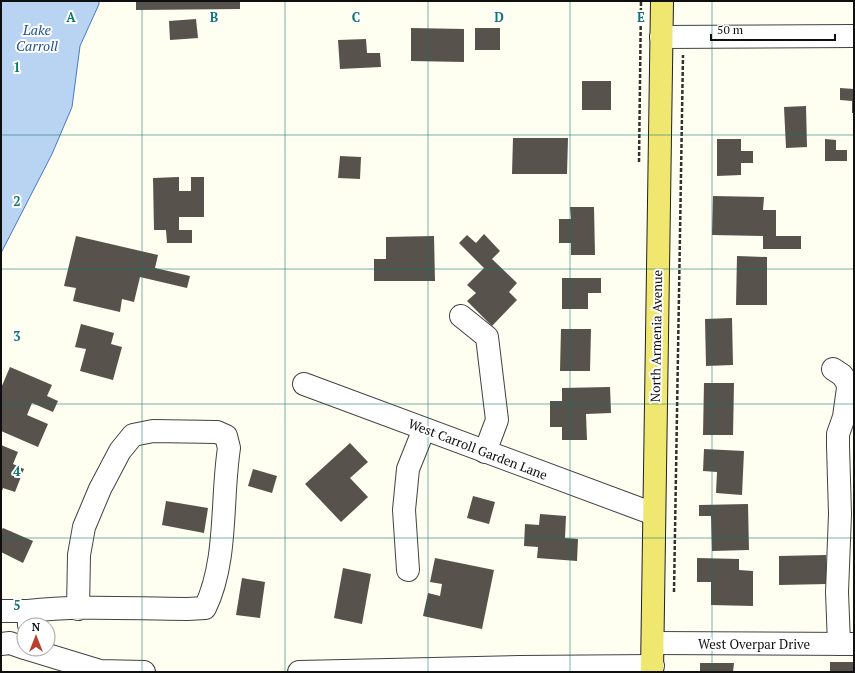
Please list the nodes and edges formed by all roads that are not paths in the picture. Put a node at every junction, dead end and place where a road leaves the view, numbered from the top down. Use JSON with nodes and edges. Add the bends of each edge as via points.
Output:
{"nodes":[{"id":1,"x":661,"y":2,"type":"edge"},
{"id":2,"x":854,"y":36,"type":"edge"},
{"id":3,"x":661,"y":37,"type":"junction"},
{"id":4,"x":461,"y":316,"type":"dead end"},
{"id":5,"x":833,"y":370,"type":"dead end"},
{"id":6,"x":304,"y":384,"type":"dead end"},
{"id":7,"x":424,"y":429,"type":"junction"},
{"id":8,"x":485,"y":452,"type":"junction"},
{"id":9,"x":654,"y":514,"type":"junction"},
{"id":10,"x":408,"y":570,"type":"dead end"},
{"id":11,"x":78,"y":609,"type":"junction"},
{"id":12,"x":1,"y":611,"type":"edge"},
{"id":13,"x":25,"y":617,"type":"edge"},
{"id":14,"x":34,"y":617,"type":"edge"},
{"id":15,"x":653,"y":643,"type":"junction"},
{"id":16,"x":1,"y":644,"type":"edge"},
{"id":17,"x":846,"y":644,"type":"edge"},
{"id":18,"x":16,"y":646,"type":"edge"},
{"id":19,"x":54,"y":657,"type":"edge"},
{"id":20,"x":652,"y":669,"type":"edge"},
{"id":21,"x":144,"y":672,"type":"edge"},
{"id":22,"x":299,"y":672,"type":"edge"}],
"edges":[{"from":1,"to":3,"type":"main road","name":"North Armenia Avenue"},
{"from":2,"to":3,"type":"street"},
{"from":3,"to":9,"type":"main road","name":"North Armenia Avenue"},
{"from":4,"to":8,"type":"street","via":[[487,337],[497,420]]},
{"from":5,"to":17,"type":"street","via":[[842,375],[848,388],[838,446],[840,514],[837,592]]},
{"from":6,"to":7,"type":"street","name":"West Carroll Garden Lane"},
{"from":7,"to":8,"type":"street","name":"West Carroll Garden Lane"},
{"from":7,"to":10,"type":"street","via":[[408,469],[404,510]]},
{"from":8,"to":9,"type":"street","name":"West Carroll Garden Lane"},
{"from":9,"to":15,"type":"main road","name":"North Armenia Avenue"},
{"from":11,"to":11,"type":"street","via":[[205,608],[219,562],[229,448],[226,436],[217,432],[153,431],[133,435],[120,451],[84,527],[78,555]]},
{"from":11,"to":14,"type":"street"},
{"from":12,"to":13,"type":"street"},
{"from":15,"to":17,"type":"street","name":"West Overpar Drive"},
{"from":15,"to":20,"type":"main road","name":"North Armenia Avenue"},
{"from":16,"to":18,"type":"street"},
{"from":19,"to":21,"type":"street","via":[[100,671]]},
{"from":20,"to":22,"type":"street","via":[[512,667]]}]}
